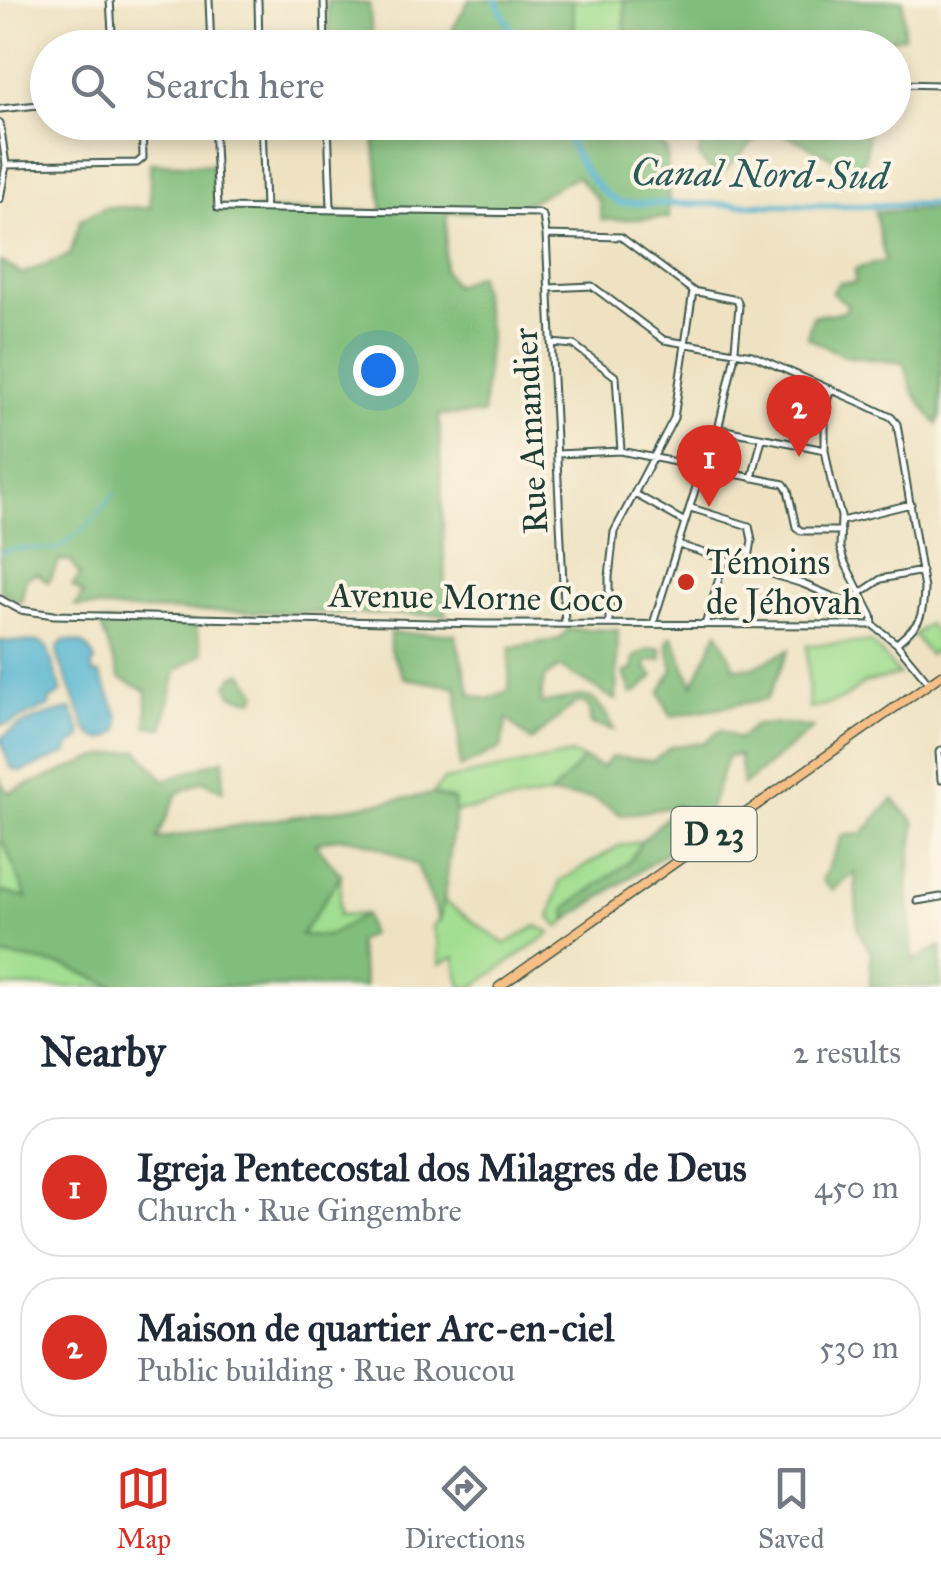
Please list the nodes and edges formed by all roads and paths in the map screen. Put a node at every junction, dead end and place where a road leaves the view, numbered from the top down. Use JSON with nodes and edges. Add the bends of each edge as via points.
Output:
{"nodes":[{"id":1,"x":110,"y":0,"type":"edge"},
{"id":2,"x":210,"y":0,"type":"edge"},
{"id":3,"x":258,"y":0,"type":"edge"},
{"id":4,"x":324,"y":0,"type":"edge"},
{"id":5,"x":112,"y":30,"type":"edge"},
{"id":6,"x":211,"y":30,"type":"edge"},
{"id":7,"x":259,"y":30,"type":"edge"},
{"id":8,"x":325,"y":30,"type":"edge"},
{"id":9,"x":911,"y":84,"type":"edge"},
{"id":10,"x":941,"y":85,"type":"edge"},
{"id":11,"x":30,"y":106,"type":"edge"},
{"id":12,"x":0,"y":109,"type":"edge"},
{"id":13,"x":0,"y":123,"type":"edge"},
{"id":14,"x":142,"y":140,"type":"edge"},
{"id":15,"x":215,"y":140,"type":"edge"},
{"id":16,"x":263,"y":140,"type":"edge"},
{"id":17,"x":329,"y":140,"type":"edge"},
{"id":18,"x":6,"y":165,"type":"junction"},
{"id":19,"x":0,"y":199,"type":"edge"},
{"id":20,"x":265,"y":208,"type":"junction"},
{"id":21,"x":331,"y":208,"type":"junction"},
{"id":22,"x":546,"y":235,"type":"junction"},
{"id":23,"x":549,"y":288,"type":"junction"},
{"id":24,"x":693,"y":291,"type":"junction"},
{"id":25,"x":551,"y":344,"type":"junction"},
{"id":26,"x":686,"y":345,"type":"junction"},
{"id":27,"x":734,"y":352,"type":"junction"},
{"id":28,"x":830,"y":389,"type":"junction"},
{"id":29,"x":720,"y":429,"type":"junction"},
{"id":30,"x":762,"y":439,"type":"junction"},
{"id":31,"x":825,"y":450,"type":"junction"},
{"id":32,"x":620,"y":451,"type":"junction"},
{"id":33,"x":557,"y":454,"type":"junction"},
{"id":34,"x":654,"y":457,"type":"junction"},
{"id":35,"x":706,"y":469,"type":"junction"},
{"id":36,"x":752,"y":478,"type":"junction"},
{"id":37,"x":635,"y":494,"type":"junction"},
{"id":38,"x":910,"y":504,"type":"junction"},
{"id":39,"x":690,"y":508,"type":"junction"},
{"id":40,"x":842,"y":522,"type":"junction"},
{"id":41,"x":686,"y":523,"type":"junction"},
{"id":42,"x":841,"y":532,"type":"junction"},
{"id":43,"x":680,"y":544,"type":"junction"},
{"id":44,"x":724,"y":558,"type":"junction"},
{"id":45,"x":748,"y":565,"type":"junction"},
{"id":46,"x":922,"y":571,"type":"junction"},
{"id":47,"x":860,"y":594,"type":"junction"},
{"id":48,"x":0,"y":599,"type":"edge"},
{"id":49,"x":565,"y":624,"type":"junction"},
{"id":50,"x":609,"y":624,"type":"junction"},
{"id":51,"x":653,"y":624,"type":"junction"},
{"id":52,"x":705,"y":625,"type":"junction"},
{"id":53,"x":873,"y":625,"type":"junction"},
{"id":54,"x":896,"y":643,"type":"junction"},
{"id":55,"x":941,"y":674,"type":"edge"},
{"id":56,"x":930,"y":683,"type":"junction"},
{"id":57,"x":941,"y":750,"type":"edge"},
{"id":58,"x":941,"y":780,"type":"edge"},
{"id":59,"x":941,"y":897,"type":"edge"},
{"id":60,"x":917,"y":901,"type":"dead end"},
{"id":61,"x":499,"y":987,"type":"edge"}],
"edges":[{"from":1,"to":5,"type":"street"},
{"from":2,"to":6,"type":"street"},
{"from":3,"to":7,"type":"street"},
{"from":4,"to":8,"type":"street"},
{"from":9,"to":10,"type":"street"},
{"from":11,"to":12,"type":"street"},
{"from":13,"to":18,"type":"street"},
{"from":14,"to":18,"type":"street","via":[[138,163]]},
{"from":15,"to":20,"type":"street","via":[[218,208]]},
{"from":16,"to":20,"type":"street"},
{"from":17,"to":21,"type":"street"},
{"from":18,"to":19,"type":"street"},
{"from":20,"to":21,"type":"street"},
{"from":21,"to":22,"type":"street","via":[[538,212]]},
{"from":22,"to":23,"type":"street","name":"Rue Amandier"},
{"from":22,"to":24,"type":"street","via":[[622,237]]},
{"from":23,"to":25,"type":"street","name":"Rue Amandier"},
{"from":23,"to":26,"type":"street","via":[[592,286],[664,340]]},
{"from":24,"to":26,"type":"street"},
{"from":24,"to":27,"type":"street","via":[[737,300]]},
{"from":25,"to":32,"type":"street","via":[[574,345],[616,377]]},
{"from":25,"to":33,"type":"street","name":"Rue Amandier"},
{"from":26,"to":27,"type":"street"},
{"from":26,"to":34,"type":"street","via":[[674,418]]},
{"from":27,"to":28,"type":"street"},
{"from":27,"to":29,"type":"street"},
{"from":28,"to":31,"type":"street"},
{"from":28,"to":38,"type":"street","via":[[898,424]]},
{"from":29,"to":30,"type":"street"},
{"from":29,"to":35,"type":"street"},
{"from":30,"to":31,"type":"street"},
{"from":30,"to":36,"type":"street"},
{"from":31,"to":40,"type":"street"},
{"from":32,"to":33,"type":"street"},
{"from":32,"to":34,"type":"street"},
{"from":33,"to":49,"type":"street","name":"Rue Amandier"},
{"from":34,"to":35,"type":"street"},
{"from":34,"to":37,"type":"street"},
{"from":35,"to":36,"type":"street"},
{"from":35,"to":39,"type":"street"},
{"from":36,"to":42,"type":"street","via":[[784,484],[801,531]]},
{"from":37,"to":41,"type":"street"},
{"from":37,"to":50,"type":"street","via":[[614,532]]},
{"from":38,"to":40,"type":"street"},
{"from":38,"to":46,"type":"street"},
{"from":39,"to":41,"type":"street"},
{"from":39,"to":45,"type":"street","via":[[749,526]]},
{"from":40,"to":42,"type":"street"},
{"from":41,"to":43,"type":"street"},
{"from":42,"to":47,"type":"street","via":[[840,548]]},
{"from":43,"to":44,"type":"street"},
{"from":43,"to":51,"type":"street"},
{"from":44,"to":45,"type":"street"},
{"from":44,"to":52,"type":"street"},
{"from":45,"to":47,"type":"street","via":[[841,600]]},
{"from":46,"to":47,"type":"street","via":[[881,579]]},
{"from":46,"to":54,"type":"street","via":[[923,614]]},
{"from":47,"to":53,"type":"street"},
{"from":48,"to":49,"type":"street","name":"Avenue Morne Coco","via":[[54,615]]},
{"from":49,"to":50,"type":"street","name":"Avenue Morne Coco"},
{"from":50,"to":51,"type":"street","name":"Avenue Morne Coco"},
{"from":51,"to":52,"type":"street","name":"Avenue Morne Coco"},
{"from":52,"to":53,"type":"street","name":"Avenue Morne Coco"},
{"from":53,"to":54,"type":"street"},
{"from":54,"to":56,"type":"street"},
{"from":55,"to":56,"type":"main road","number":"D 23"},
{"from":56,"to":61,"type":"main road","number":"D 23"},
{"from":57,"to":58,"type":"street"},
{"from":59,"to":60,"type":"street"}]}
